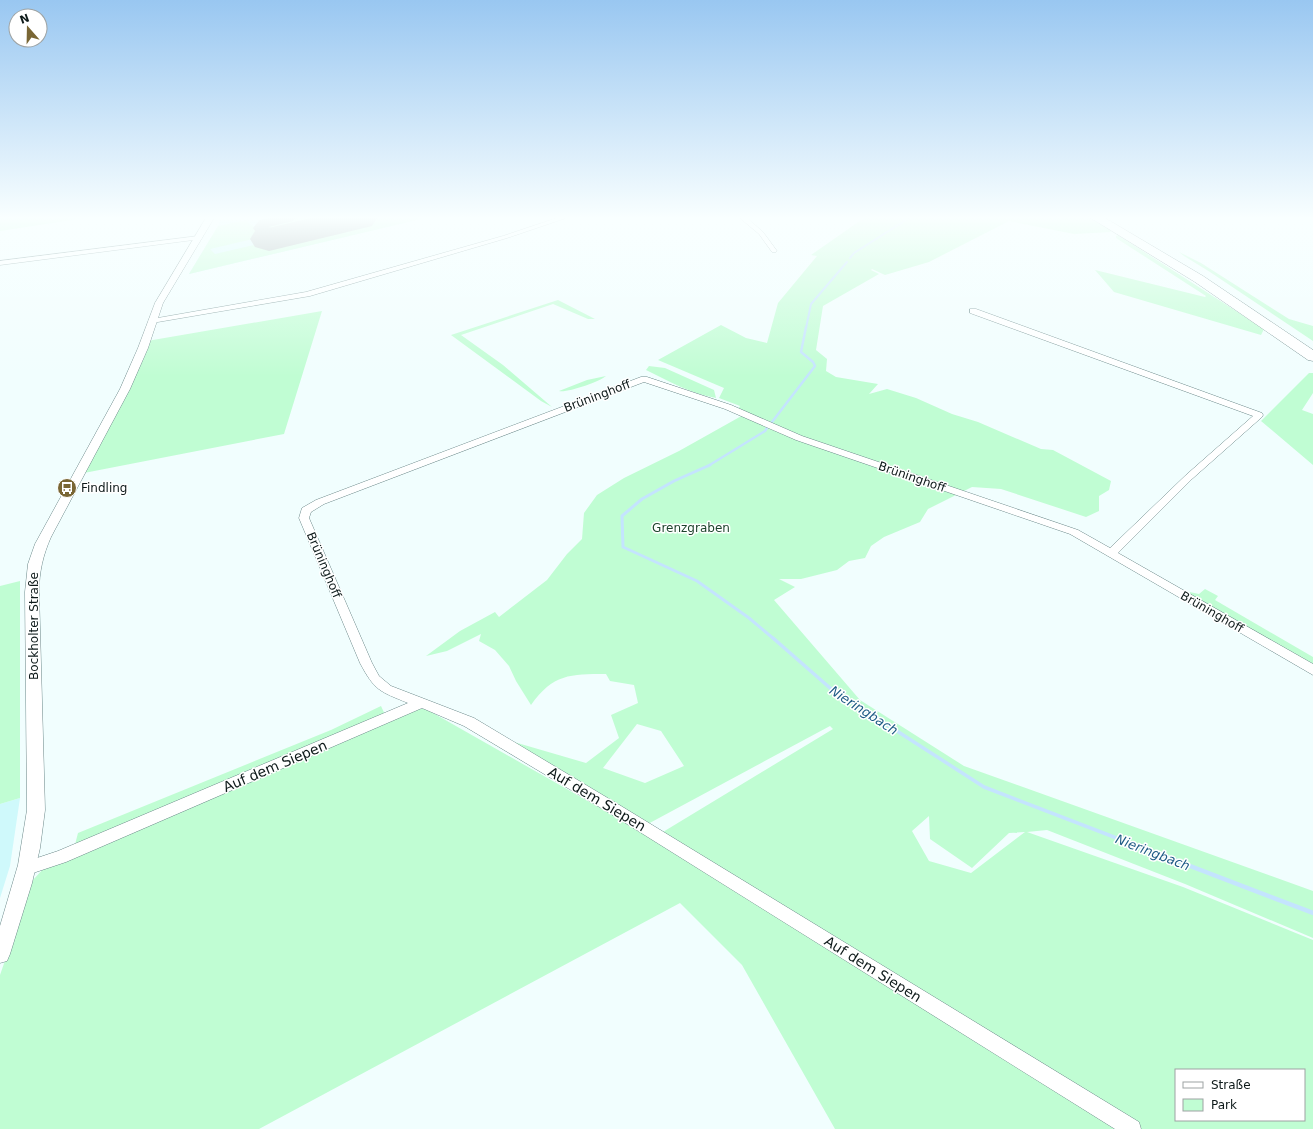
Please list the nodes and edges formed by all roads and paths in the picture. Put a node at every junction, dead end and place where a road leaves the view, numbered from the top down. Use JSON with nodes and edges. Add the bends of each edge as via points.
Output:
{"nodes":[{"id":1,"x":179,"y":271,"type":"edge"},
{"id":2,"x":388,"y":271,"type":"edge"},
{"id":3,"x":1186,"y":271,"type":"edge"},
{"id":4,"x":1197,"y":271,"type":"edge"},
{"id":5,"x":973,"y":311,"type":"dead end"},
{"id":6,"x":152,"y":321,"type":"junction"},
{"id":7,"x":1309,"y":352,"type":"edge"},
{"id":8,"x":1313,"y":361,"type":"edge"},
{"id":9,"x":1111,"y":554,"type":"junction"},
{"id":10,"x":1313,"y":670,"type":"edge"},
{"id":11,"x":421,"y":703,"type":"junction"},
{"id":12,"x":28,"y":868,"type":"junction"},
{"id":13,"x":0,"y":954,"type":"edge"},
{"id":14,"x":1132,"y":1129,"type":"edge"}],
"edges":[{"from":1,"to":6,"type":"street","name":"Bockholter Straße","via":[[159,303]]},
{"from":2,"to":6,"type":"street","via":[[307,294]]},
{"from":3,"to":7,"type":"highway"},
{"from":4,"to":7,"type":"highway"},
{"from":5,"to":9,"type":"street","via":[[1259,415],[1189,477]]},
{"from":6,"to":12,"type":"street","name":"Bockholter Straße","via":[[125,389],[38,550],[34,562],[32,592],[36,810]]},
{"from":7,"to":8,"type":"highway"},
{"from":9,"to":10,"type":"street","name":"Brüninghoff"},
{"from":9,"to":11,"type":"street","name":"Brüninghoff","via":[[1074,532],[799,438],[765,422],[644,379],[328,499],[306,510],[304,518],[375,679],[386,689]]},
{"from":11,"to":12,"type":"street","name":"Auf dem Siepen","via":[[83,848]]},
{"from":11,"to":14,"type":"street","name":"Auf dem Siepen","via":[[469,722],[616,810]]},
{"from":12,"to":13,"type":"street","name":"Bockholter Straße"}]}
